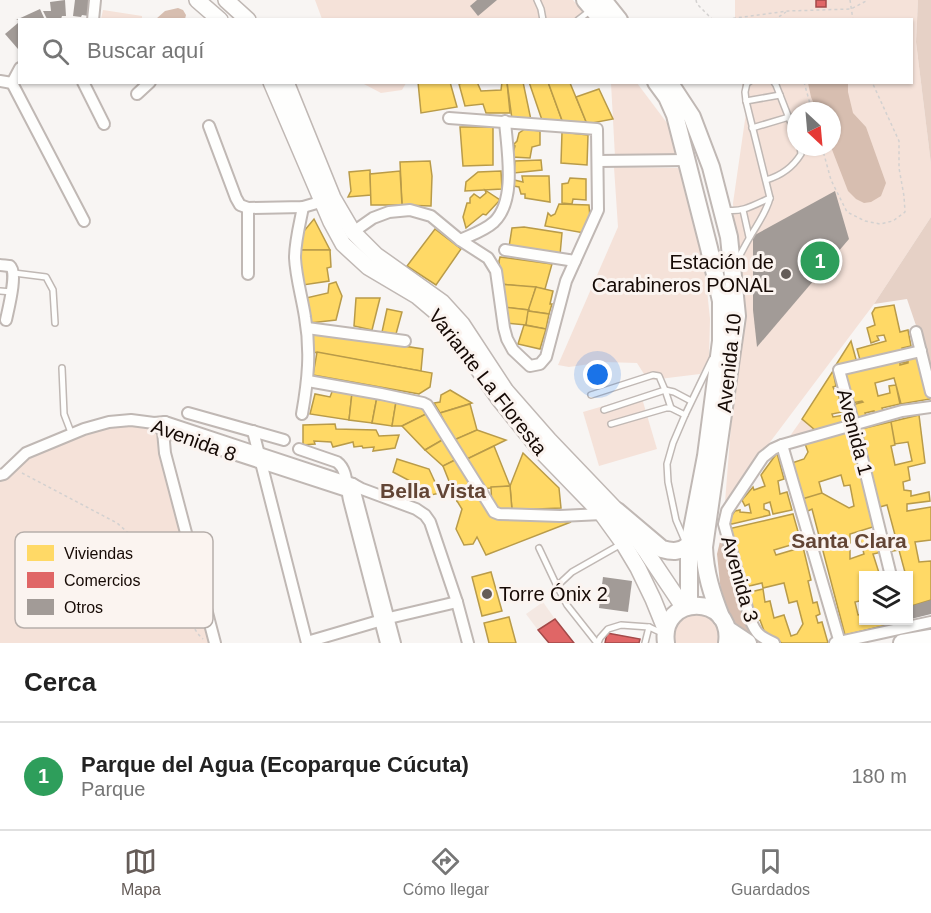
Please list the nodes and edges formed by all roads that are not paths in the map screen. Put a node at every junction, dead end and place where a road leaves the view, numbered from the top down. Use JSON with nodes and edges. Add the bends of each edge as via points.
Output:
{"nodes":[{"id":1,"x":95,"y":0,"type":"edge"},
{"id":2,"x":197,"y":0,"type":"edge"},
{"id":3,"x":226,"y":0,"type":"edge"},
{"id":4,"x":537,"y":0,"type":"edge"},
{"id":5,"x":612,"y":0,"type":"edge"},
{"id":6,"x":595,"y":7,"type":"edge"},
{"id":7,"x":93,"y":18,"type":"edge"},
{"id":8,"x":218,"y":18,"type":"edge"},
{"id":9,"x":246,"y":18,"type":"edge"},
{"id":10,"x":542,"y":18,"type":"edge"},
{"id":11,"x":581,"y":18,"type":"edge"},
{"id":12,"x":617,"y":18,"type":"edge"},
{"id":13,"x":619,"y":18,"type":"edge"},
{"id":14,"x":18,"y":72,"type":"edge"},
{"id":15,"x":0,"y":81,"type":"edge"},
{"id":16,"x":12,"y":83,"type":"junction"},
{"id":17,"x":84,"y":84,"type":"edge"},
{"id":18,"x":148,"y":84,"type":"edge"},
{"id":19,"x":272,"y":84,"type":"edge"},
{"id":20,"x":287,"y":84,"type":"edge"},
{"id":21,"x":657,"y":84,"type":"edge"},
{"id":22,"x":670,"y":84,"type":"edge"},
{"id":23,"x":747,"y":84,"type":"edge"},
{"id":24,"x":775,"y":84,"type":"edge"},
{"id":25,"x":136,"y":94,"type":"dead end"},
{"id":26,"x":780,"y":94,"type":"junction"},
{"id":27,"x":746,"y":101,"type":"junction"},
{"id":28,"x":787,"y":112,"type":"edge"},
{"id":29,"x":448,"y":118,"type":"dead end"},
{"id":30,"x":787,"y":118,"type":"edge"},
{"id":31,"x":505,"y":121,"type":"junction"},
{"id":32,"x":104,"y":124,"type":"dead end"},
{"id":33,"x":209,"y":126,"type":"dead end"},
{"id":34,"x":752,"y":128,"type":"junction"},
{"id":35,"x":800,"y":156,"type":"edge"},
{"id":36,"x":687,"y":160,"type":"junction"},
{"id":37,"x":598,"y":161,"type":"junction"},
{"id":38,"x":766,"y":180,"type":"junction"},
{"id":39,"x":770,"y":198,"type":"junction"},
{"id":40,"x":328,"y":200,"type":"junction"},
{"id":41,"x":303,"y":207,"type":"junction"},
{"id":42,"x":248,"y":208,"type":"junction"},
{"id":43,"x":722,"y":209,"type":"junction"},
{"id":44,"x":743,"y":210,"type":"junction"},
{"id":45,"x":84,"y":221,"type":"dead end"},
{"id":46,"x":353,"y":232,"type":"junction"},
{"id":47,"x":749,"y":237,"type":"junction"},
{"id":48,"x":460,"y":240,"type":"junction"},
{"id":49,"x":505,"y":250,"type":"dead end"},
{"id":50,"x":575,"y":261,"type":"junction"},
{"id":51,"x":0,"y":265,"type":"edge"},
{"id":52,"x":732,"y":268,"type":"junction"},
{"id":53,"x":14,"y":273,"type":"junction"},
{"id":54,"x":248,"y":274,"type":"dead end"},
{"id":55,"x":0,"y":291,"type":"edge"},
{"id":56,"x":12,"y":292,"type":"junction"},
{"id":57,"x":6,"y":320,"type":"dead end"},
{"id":58,"x":55,"y":323,"type":"dead end"},
{"id":59,"x":307,"y":328,"type":"junction"},
{"id":60,"x":916,"y":332,"type":"dead end"},
{"id":61,"x":405,"y":341,"type":"dead end"},
{"id":62,"x":724,"y":351,"type":"junction"},
{"id":63,"x":921,"y":351,"type":"junction"},
{"id":64,"x":62,"y":368,"type":"dead end"},
{"id":65,"x":308,"y":381,"type":"junction"},
{"id":66,"x":665,"y":390,"type":"junction"},
{"id":67,"x":931,"y":392,"type":"edge"},
{"id":68,"x":591,"y":395,"type":"dead end"},
{"id":69,"x":692,"y":401,"type":"junction"},
{"id":70,"x":931,"y":407,"type":"edge"},
{"id":71,"x":671,"y":408,"type":"junction"},
{"id":72,"x":604,"y":410,"type":"dead end"},
{"id":73,"x":188,"y":413,"type":"dead end"},
{"id":74,"x":302,"y":414,"type":"dead end"},
{"id":75,"x":685,"y":415,"type":"junction"},
{"id":76,"x":611,"y":424,"type":"dead end"},
{"id":77,"x":161,"y":425,"type":"junction"},
{"id":78,"x":854,"y":425,"type":"junction"},
{"id":79,"x":253,"y":431,"type":"junction"},
{"id":80,"x":72,"y":435,"type":"junction"},
{"id":81,"x":284,"y":440,"type":"dead end"},
{"id":82,"x":777,"y":447,"type":"junction"},
{"id":83,"x":299,"y":449,"type":"dead end"},
{"id":84,"x":260,"y":458,"type":"junction"},
{"id":85,"x":0,"y":476,"type":"edge"},
{"id":86,"x":353,"y":487,"type":"junction"},
{"id":87,"x":704,"y":506,"type":"junction"},
{"id":88,"x":610,"y":513,"type":"junction"},
{"id":89,"x":186,"y":532,"type":"edge"},
{"id":90,"x":623,"y":543,"type":"junction"},
{"id":91,"x":689,"y":545,"type":"junction"},
{"id":92,"x":539,"y":548,"type":"dead end"},
{"id":93,"x":890,"y":571,"type":"edge"},
{"id":94,"x":557,"y":586,"type":"junction"},
{"id":95,"x":457,"y":602,"type":"junction"},
{"id":96,"x":686,"y":607,"type":"junction"},
{"id":97,"x":385,"y":619,"type":"junction"},
{"id":98,"x":931,"y":622,"type":"edge"},
{"id":99,"x":649,"y":627,"type":"junction"},
{"id":100,"x":211,"y":628,"type":"edge"},
{"id":101,"x":725,"y":630,"type":"edge"},
{"id":102,"x":905,"y":633,"type":"edge"},
{"id":103,"x":666,"y":636,"type":"edge"},
{"id":104,"x":931,"y":638,"type":"edge"},
{"id":105,"x":215,"y":643,"type":"edge"},
{"id":106,"x":307,"y":643,"type":"edge"},
{"id":107,"x":387,"y":643,"type":"edge"},
{"id":108,"x":395,"y":643,"type":"edge"},
{"id":109,"x":468,"y":643,"type":"edge"},
{"id":110,"x":598,"y":643,"type":"edge"},
{"id":111,"x":645,"y":643,"type":"edge"},
{"id":112,"x":748,"y":643,"type":"edge"},
{"id":113,"x":774,"y":643,"type":"edge"},
{"id":114,"x":838,"y":643,"type":"edge"}],
"edges":[{"from":1,"to":7,"type":"street"},
{"from":2,"to":8,"type":"main road"},
{"from":3,"to":9,"type":"main road"},
{"from":4,"to":10,"type":"lane"},
{"from":5,"to":13,"type":"street"},
{"from":6,"to":11,"type":"lane"},
{"from":6,"to":12,"type":"main road"},
{"from":14,"to":16,"type":"street"},
{"from":15,"to":16,"type":"street"},
{"from":16,"to":45,"type":"street"},
{"from":17,"to":32,"type":"street"},
{"from":18,"to":25,"type":"street"},
{"from":19,"to":40,"type":"main road","name":"Variante La Floresta"},
{"from":20,"to":40,"type":"main road","name":"Variante La Floresta"},
{"from":21,"to":36,"type":"main road","name":"Avenida 10","via":[[675,116]]},
{"from":22,"to":43,"type":"main road","name":"Avenida 10","via":[[692,117]]},
{"from":23,"to":27,"type":"lane"},
{"from":24,"to":26,"type":"lane"},
{"from":26,"to":27,"type":"lane"},
{"from":26,"to":28,"type":"lane"},
{"from":27,"to":34,"type":"lane"},
{"from":29,"to":31,"type":"street"},
{"from":30,"to":34,"type":"lane"},
{"from":31,"to":37,"type":"street","via":[[597,129]]},
{"from":31,"to":48,"type":"street","via":[[509,170],[503,207],[495,221],[482,231]]},
{"from":33,"to":42,"type":"street","via":[[236,198]]},
{"from":34,"to":38,"type":"lane"},
{"from":35,"to":38,"type":"lane","via":[[776,177]]},
{"from":36,"to":37,"type":"street"},
{"from":36,"to":62,"type":"main road","name":"Avenida 10","via":[[721,301]]},
{"from":37,"to":50,"type":"street","via":[[598,210]]},
{"from":38,"to":39,"type":"lane"},
{"from":39,"to":44,"type":"lane"},
{"from":39,"to":47,"type":"lane"},
{"from":40,"to":41,"type":"street"},
{"from":40,"to":46,"type":"main road","name":"Variante La Floresta"},
{"from":40,"to":88,"type":"main road","name":"Variante La Floresta","via":[[331,222],[343,244],[368,267],[436,312],[540,450]]},
{"from":41,"to":42,"type":"street"},
{"from":41,"to":59,"type":"street","via":[[295,255]]},
{"from":42,"to":54,"type":"street"},
{"from":43,"to":44,"type":"lane"},
{"from":43,"to":52,"type":"main road","name":"Avenida 10"},
{"from":44,"to":47,"type":"lane"},
{"from":46,"to":48,"type":"street","via":[[373,218],[410,210],[431,216]]},
{"from":46,"to":88,"type":"main road","name":"Variante La Floresta","via":[[376,255],[442,302],[462,324],[506,391]]},
{"from":47,"to":52,"type":"lane"},
{"from":48,"to":50,"type":"street","via":[[488,258],[496,272],[507,339],[530,366],[540,364],[546,357]]},
{"from":49,"to":50,"type":"street"},
{"from":51,"to":53,"type":"street","via":[[9,266]]},
{"from":52,"to":62,"type":"main road","name":"Avenida 10","via":[[737,316]]},
{"from":53,"to":56,"type":"street"},
{"from":53,"to":58,"type":"lane","via":[[46,277],[53,290]]},
{"from":55,"to":56,"type":"lane"},
{"from":56,"to":57,"type":"street"},
{"from":59,"to":61,"type":"street"},
{"from":59,"to":65,"type":"street"},
{"from":60,"to":63,"type":"street"},
{"from":62,"to":69,"type":"lane"},
{"from":62,"to":87,"type":"main road","name":"Avenida 10","via":[[706,456]]},
{"from":63,"to":67,"type":"street"},
{"from":63,"to":78,"type":"street","name":"Avenida 1","via":[[839,370]]},
{"from":64,"to":80,"type":"lane","via":[[64,414]]},
{"from":65,"to":74,"type":"street"},
{"from":65,"to":88,"type":"street","via":[[427,405],[494,512],[560,516]]},
{"from":66,"to":68,"type":"lane","via":[[659,376],[653,375]]},
{"from":66,"to":69,"type":"lane"},
{"from":66,"to":71,"type":"lane"},
{"from":66,"to":72,"type":"lane"},
{"from":69,"to":75,"type":"lane"},
{"from":70,"to":78,"type":"street"},
{"from":71,"to":75,"type":"lane"},
{"from":71,"to":76,"type":"lane"},
{"from":73,"to":79,"type":"street"},
{"from":75,"to":91,"type":"lane","via":[[667,464],[676,520]]},
{"from":77,"to":80,"type":"street","name":"Avenida 8","via":[[131,420],[109,422]]},
{"from":77,"to":84,"type":"street","name":"Avenida 8"},
{"from":77,"to":89,"type":"street"},
{"from":78,"to":82,"type":"street"},
{"from":78,"to":93,"type":"street","name":"Avenida 1"},
{"from":79,"to":81,"type":"street"},
{"from":79,"to":84,"type":"street"},
{"from":80,"to":85,"type":"street","name":"Avenida 8","via":[[26,453]]},
{"from":82,"to":113,"type":"street","name":"Avenida 3","via":[[763,457],[728,511],[724,524],[750,620],[761,637]]},
{"from":82,"to":114,"type":"street"},
{"from":83,"to":86,"type":"street","via":[[337,462]]},
{"from":84,"to":86,"type":"street","name":"Avenida 8"},
{"from":84,"to":106,"type":"street"},
{"from":86,"to":95,"type":"street","name":"Avenida 8","via":[[425,514]]},
{"from":86,"to":97,"type":"street"},
{"from":87,"to":91,"type":"main road","name":"Avenida 10"},
{"from":87,"to":101,"type":"main road","name":"Avenida 10","via":[[705,565]]},
{"from":88,"to":90,"type":"main road","name":"Variante La Floresta"},
{"from":88,"to":91,"type":"main road","via":[[662,549],[671,552]]},
{"from":88,"to":96,"type":"main road","name":"Variante La Floresta","via":[[647,553]]},
{"from":90,"to":94,"type":"lane","via":[[572,572]]},
{"from":90,"to":103,"type":"main road","name":"Variante La Floresta","via":[[653,599]]},
{"from":91,"to":96,"type":"main road","name":"Avenida 10"},
{"from":92,"to":94,"type":"lane"},
{"from":94,"to":110,"type":"lane"},
{"from":95,"to":97,"type":"street"},
{"from":95,"to":109,"type":"street","name":"Avenida 8"},
{"from":96,"to":101,"type":"main road","via":[[700,605],[716,612]]},
{"from":96,"to":103,"type":"main road","via":[[671,619]]},
{"from":97,"to":106,"type":"street"},
{"from":97,"to":107,"type":"street"},
{"from":97,"to":108,"type":"street"},
{"from":98,"to":102,"type":"street"},
{"from":99,"to":103,"type":"lane"},
{"from":99,"to":110,"type":"lane","via":[[614,627]]},
{"from":99,"to":111,"type":"lane"},
{"from":100,"to":105,"type":"street"},
{"from":101,"to":112,"type":"main road"},
{"from":102,"to":104,"type":"main road"},
{"from":102,"to":114,"type":"street"}]}
